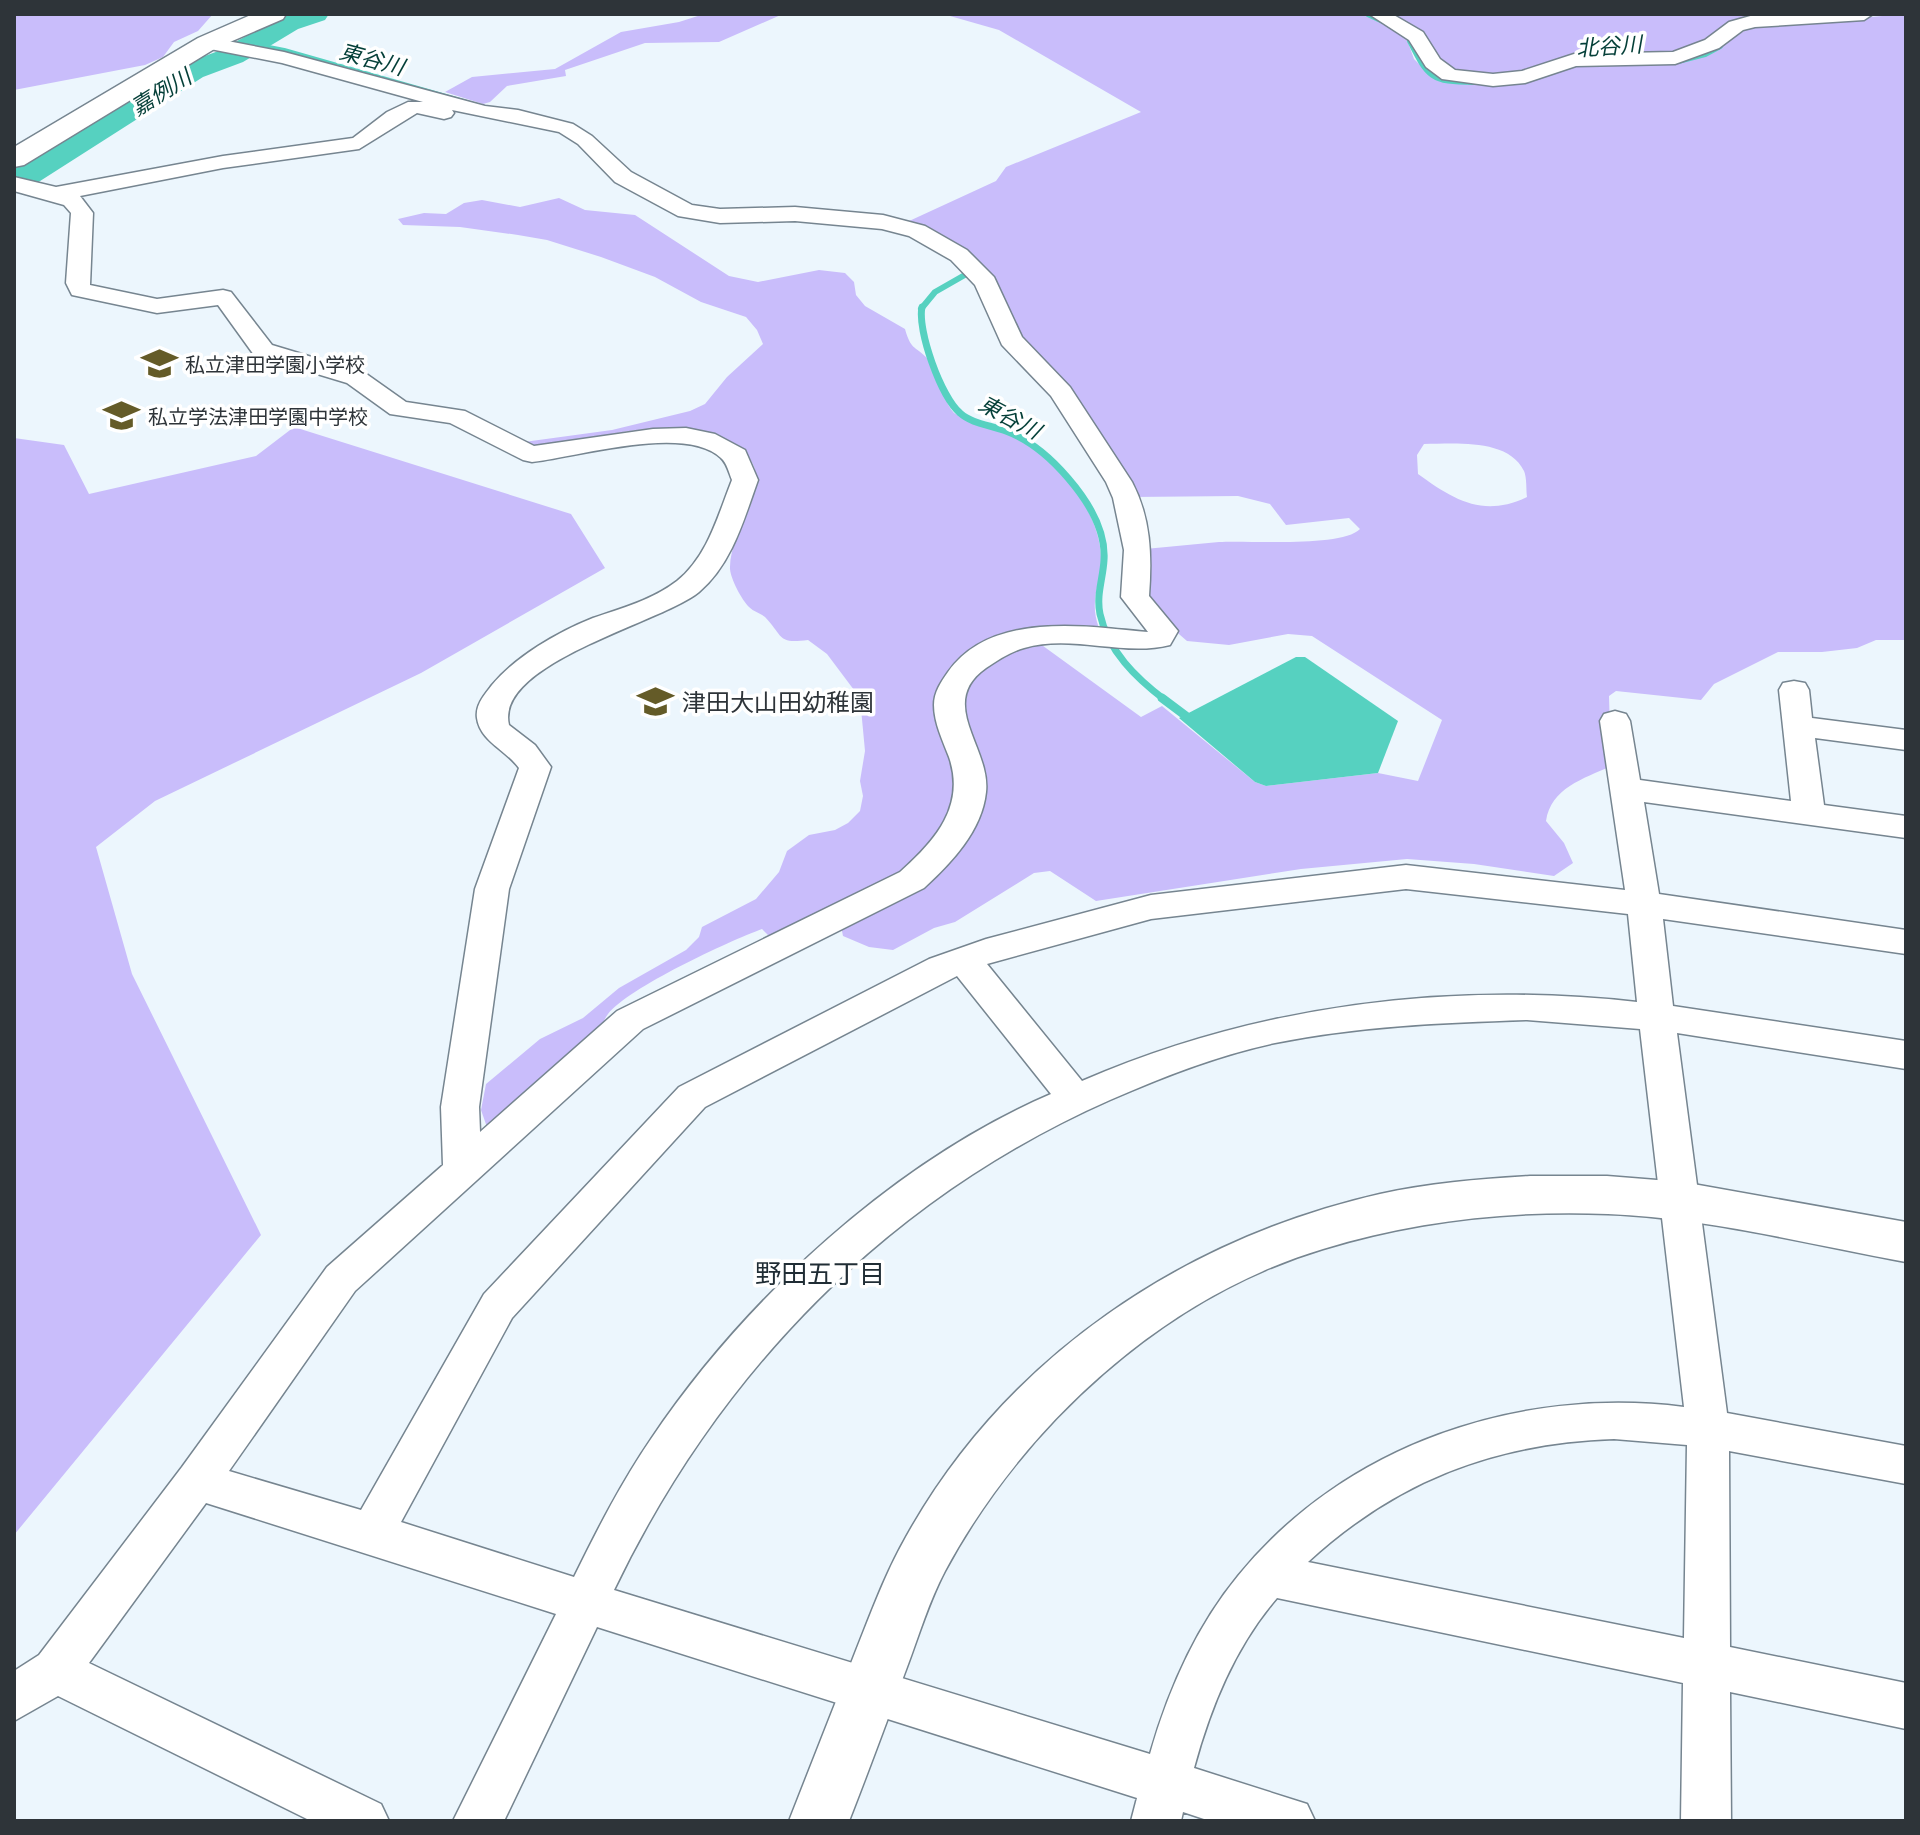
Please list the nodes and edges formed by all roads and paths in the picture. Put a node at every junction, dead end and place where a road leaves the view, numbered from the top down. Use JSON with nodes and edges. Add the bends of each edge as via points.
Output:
{"nodes":[{"id":1,"x":274,"y":14,"type":"edge"},
{"id":2,"x":1378,"y":14,"type":"edge"},
{"id":3,"x":1864,"y":14,"type":"edge"},
{"id":4,"x":216,"y":46,"type":"junction"},
{"id":5,"x":499,"y":115,"type":"junction"},
{"id":6,"x":14,"y":159,"type":"edge"},
{"id":7,"x":21,"y":186,"type":"edge"},
{"id":8,"x":56,"y":194,"type":"junction"},
{"id":9,"x":1794,"y":690,"type":"dead end"},
{"id":10,"x":1615,"y":721,"type":"dead end"},
{"id":11,"x":1798,"y":726,"type":"junction"},
{"id":12,"x":1906,"y":740,"type":"edge"},
{"id":13,"x":1627,"y":789,"type":"junction"},
{"id":14,"x":1809,"y":814,"type":"junction"},
{"id":15,"x":1906,"y":827,"type":"edge"},
{"id":16,"x":1644,"y":904,"type":"junction"},
{"id":17,"x":1906,"y":942,"type":"edge"},
{"id":18,"x":964,"y":960,"type":"junction"},
{"id":19,"x":1656,"y":1017,"type":"junction"},
{"id":20,"x":1906,"y":1055,"type":"edge"},
{"id":21,"x":1074,"y":1097,"type":"junction"},
{"id":22,"x":462,"y":1170,"type":"junction"},
{"id":23,"x":1678,"y":1202,"type":"junction"},
{"id":24,"x":1906,"y":1242,"type":"edge"},
{"id":25,"x":1708,"y":1429,"type":"junction"},
{"id":26,"x":1906,"y":1465,"type":"edge"},
{"id":27,"x":197,"y":1481,"type":"junction"},
{"id":28,"x":371,"y":1533,"type":"junction"},
{"id":29,"x":1267,"y":1575,"type":"junction"},
{"id":30,"x":585,"y":1601,"type":"junction"},
{"id":31,"x":1706,"y":1666,"type":"junction"},
{"id":32,"x":55,"y":1671,"type":"junction"},
{"id":33,"x":866,"y":1692,"type":"junction"},
{"id":34,"x":14,"y":1698,"type":"edge"},
{"id":35,"x":1906,"y":1706,"type":"edge"},
{"id":36,"x":1161,"y":1801,"type":"edge"},
{"id":37,"x":364,"y":1821,"type":"edge"},
{"id":38,"x":478,"y":1821,"type":"edge"},
{"id":39,"x":819,"y":1821,"type":"edge"},
{"id":40,"x":1290,"y":1821,"type":"edge"},
{"id":41,"x":1706,"y":1821,"type":"edge"}],
"edges":[{"from":1,"to":4,"type":"main road"},
{"from":2,"to":3,"type":"street","via":[[1416,36],[1433,63],[1449,75],[1493,80],[1525,77],[1574,60],[1675,58],[1746,23]]},
{"from":4,"to":5,"type":"street","via":[[284,58]]},
{"from":4,"to":6,"type":"main road"},
{"from":5,"to":8,"type":"street","via":[[454,115],[415,106],[359,143]]},
{"from":5,"to":22,"type":"street","via":[[566,128],[623,177],[686,211],[883,222],[917,231],[959,255],[986,282],[1011,340],[1061,392],[1127,498],[1138,550],[1135,597],[1163,631],[1160,639],[1150,641],[1025,637],[980,656],[951,691],[949,712],[969,770],[965,817],[912,880],[630,1020]]},
{"from":7,"to":8,"type":"street"},
{"from":8,"to":22,"type":"street","via":[[72,200],[82,213],[80,290],[157,306],[223,297],[263,350],[356,378],[399,409],[456,416],[532,454],[647,435],[687,436],[719,445],[744,468],[745,480],[718,550],[691,584],[659,606],[599,626],[515,676],[492,712],[495,729],[535,767],[492,889],[460,1107]]},
{"from":9,"to":11,"type":"street"},
{"from":10,"to":13,"type":"street"},
{"from":11,"to":12,"type":"street"},
{"from":11,"to":14,"type":"street"},
{"from":13,"to":14,"type":"street"},
{"from":13,"to":16,"type":"street"},
{"from":14,"to":15,"type":"street"},
{"from":16,"to":17,"type":"street"},
{"from":16,"to":18,"type":"street","via":[[1406,877],[1151,907]]},
{"from":16,"to":19,"type":"street"},
{"from":18,"to":21,"type":"street"},
{"from":18,"to":28,"type":"street","via":[[692,1097],[498,1306]]},
{"from":19,"to":20,"type":"street"},
{"from":19,"to":21,"type":"street","via":[[1525,1007],[1364,1016],[1197,1050]]},
{"from":19,"to":23,"type":"street"},
{"from":21,"to":30,"type":"street","via":[[985,1143],[905,1197],[795,1293],[738,1355],[668,1449]]},
{"from":22,"to":27,"type":"street","via":[[341,1279]]},
{"from":23,"to":24,"type":"street"},
{"from":23,"to":25,"type":"street"},
{"from":23,"to":33,"type":"street","via":[[1560,1195],[1419,1205],[1308,1231],[1192,1282],[1085,1358],[980,1468],[929,1546]]},
{"from":25,"to":26,"type":"street"},
{"from":25,"to":29,"type":"street","via":[[1597,1421],[1519,1431],[1448,1449],[1404,1467],[1344,1503],[1309,1530]]},
{"from":25,"to":31,"type":"street"},
{"from":27,"to":28,"type":"street"},
{"from":27,"to":32,"type":"street"},
{"from":28,"to":30,"type":"street"},
{"from":29,"to":31,"type":"street"},
{"from":29,"to":36,"type":"street","via":[[1222,1637],[1191,1706]]},
{"from":30,"to":33,"type":"street"},
{"from":30,"to":38,"type":"street"},
{"from":31,"to":35,"type":"street"},
{"from":31,"to":41,"type":"street"},
{"from":32,"to":34,"type":"street"},
{"from":32,"to":37,"type":"street"},
{"from":33,"to":36,"type":"street"},
{"from":33,"to":39,"type":"street"},
{"from":36,"to":40,"type":"street"}]}
